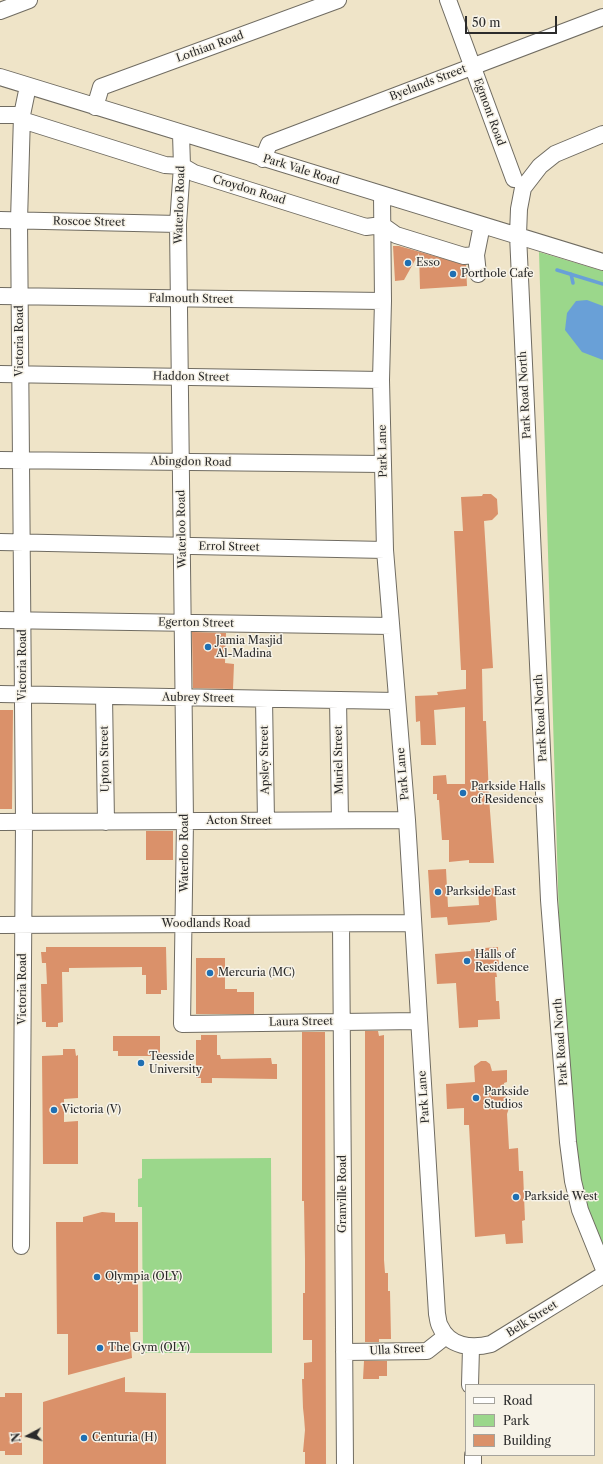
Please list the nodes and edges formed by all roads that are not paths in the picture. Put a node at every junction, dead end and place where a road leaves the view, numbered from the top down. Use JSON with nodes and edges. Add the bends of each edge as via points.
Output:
{"nodes":[{"id":1,"x":29,"y":0,"type":"edge"},
{"id":2,"x":338,"y":0,"type":"edge"},
{"id":3,"x":448,"y":0,"type":"edge"},
{"id":4,"x":0,"y":11,"type":"edge"},
{"id":5,"x":603,"y":17,"type":"edge"},
{"id":6,"x":472,"y":66,"type":"junction"},
{"id":7,"x":0,"y":77,"type":"edge"},
{"id":8,"x":28,"y":86,"type":"junction"},
{"id":9,"x":95,"y":107,"type":"junction"},
{"id":10,"x":0,"y":114,"type":"edge"},
{"id":11,"x":22,"y":118,"type":"junction"},
{"id":12,"x":182,"y":134,"type":"junction"},
{"id":13,"x":603,"y":134,"type":"edge"},
{"id":14,"x":263,"y":159,"type":"junction"},
{"id":15,"x":182,"y":166,"type":"junction"},
{"id":16,"x":514,"y":179,"type":"dead end"},
{"id":17,"x":382,"y":195,"type":"junction"},
{"id":18,"x":0,"y":220,"type":"edge"},
{"id":19,"x":19,"y":221,"type":"junction"},
{"id":20,"x":178,"y":224,"type":"junction"},
{"id":21,"x":382,"y":225,"type":"junction"},
{"id":22,"x":482,"y":225,"type":"junction"},
{"id":23,"x":518,"y":235,"type":"junction"},
{"id":24,"x":476,"y":255,"type":"junction"},
{"id":25,"x":603,"y":262,"type":"edge"},
{"id":26,"x":478,"y":274,"type":"dead end"},
{"id":27,"x":0,"y":296,"type":"edge"},
{"id":28,"x":20,"y":296,"type":"junction"},
{"id":29,"x":179,"y":299,"type":"junction"},
{"id":30,"x":383,"y":301,"type":"junction"},
{"id":31,"x":0,"y":374,"type":"edge"},
{"id":32,"x":20,"y":374,"type":"junction"},
{"id":33,"x":180,"y":376,"type":"junction"},
{"id":34,"x":381,"y":380,"type":"junction"},
{"id":35,"x":0,"y":460,"type":"edge"},
{"id":36,"x":21,"y":460,"type":"junction"},
{"id":37,"x":181,"y":462,"type":"junction"},
{"id":38,"x":383,"y":464,"type":"junction"},
{"id":39,"x":0,"y":542,"type":"edge"},
{"id":40,"x":22,"y":543,"type":"junction"},
{"id":41,"x":182,"y":546,"type":"junction"},
{"id":42,"x":385,"y":550,"type":"junction"},
{"id":43,"x":0,"y":620,"type":"edge"},
{"id":44,"x":22,"y":621,"type":"junction"},
{"id":45,"x":183,"y":623,"type":"junction"},
{"id":46,"x":391,"y":626,"type":"junction"},
{"id":47,"x":0,"y":694,"type":"edge"},
{"id":48,"x":23,"y":695,"type":"junction"},
{"id":49,"x":104,"y":696,"type":"junction"},
{"id":50,"x":184,"y":697,"type":"junction"},
{"id":51,"x":264,"y":699,"type":"junction"},
{"id":52,"x":338,"y":700,"type":"junction"},
{"id":53,"x":396,"y":701,"type":"junction"},
{"id":54,"x":340,"y":820,"type":"junction"},
{"id":55,"x":407,"y":820,"type":"junction"},
{"id":56,"x":185,"y":821,"type":"junction"},
{"id":57,"x":266,"y":821,"type":"junction"},
{"id":58,"x":0,"y":822,"type":"edge"},
{"id":59,"x":24,"y":822,"type":"junction"},
{"id":60,"x":106,"y":822,"type":"junction"},
{"id":61,"x":413,"y":923,"type":"junction"},
{"id":62,"x":184,"y":924,"type":"junction"},
{"id":63,"x":341,"y":924,"type":"junction"},
{"id":64,"x":0,"y":925,"type":"edge"},
{"id":65,"x":23,"y":925,"type":"junction"},
{"id":66,"x":419,"y":1021,"type":"junction"},
{"id":67,"x":342,"y":1022,"type":"junction"},
{"id":68,"x":182,"y":1024,"type":"joint"},
{"id":69,"x":21,"y":1246,"type":"dead end"},
{"id":70,"x":603,"y":1267,"type":"edge"},
{"id":71,"x":603,"y":1275,"type":"edge"},
{"id":72,"x":458,"y":1342,"type":"junction"},
{"id":73,"x":344,"y":1352,"type":"junction"},
{"id":74,"x":470,"y":1380,"type":"edge"},
{"id":75,"x":345,"y":1464,"type":"edge"}],
"edges":[{"from":1,"to":4,"type":"street"},
{"from":2,"to":9,"type":"street","name":"Lothian Road","via":[[101,87]]},
{"from":3,"to":6,"type":"street","name":"Egmont Road"},
{"from":5,"to":6,"type":"street","name":"Byelands Street"},
{"from":6,"to":14,"type":"street","name":"Byelands Street","via":[[269,144]]},
{"from":6,"to":16,"type":"street","name":"Egmont Road"},
{"from":7,"to":8,"type":"street","name":"Park Vale Road"},
{"from":8,"to":9,"type":"street","name":"Park Vale Road"},
{"from":8,"to":11,"type":"street","name":"Victoria Road"},
{"from":9,"to":12,"type":"street","name":"Park Vale Road"},
{"from":10,"to":11,"type":"street","name":"Croydon Road"},
{"from":11,"to":15,"type":"street","name":"Croydon Road","via":[[165,165]]},
{"from":11,"to":19,"type":"street","name":"Victoria Road"},
{"from":12,"to":14,"type":"street","name":"Park Vale Road"},
{"from":12,"to":15,"type":"street","name":"Waterloo Road"},
{"from":13,"to":23,"type":"street","name":"Park Road North","via":[[555,154],[540,166],[523,188]]},
{"from":14,"to":17,"type":"street","name":"Park Vale Road"},
{"from":15,"to":20,"type":"street","name":"Waterloo Road"},
{"from":15,"to":21,"type":"street","name":"Croydon Road","via":[[194,173],[366,227]]},
{"from":17,"to":21,"type":"street","name":"Park Lane"},
{"from":17,"to":22,"type":"street","name":"Park Vale Road"},
{"from":18,"to":19,"type":"street","name":"Roscoe Street"},
{"from":19,"to":20,"type":"street","name":"Roscoe Street"},
{"from":19,"to":28,"type":"street","name":"Victoria Road"},
{"from":20,"to":29,"type":"street","name":"Waterloo Road"},
{"from":21,"to":24,"type":"street","via":[[396,235],[464,256]]},
{"from":21,"to":30,"type":"street","name":"Park Lane"},
{"from":22,"to":23,"type":"street","name":"Park Vale Road"},
{"from":22,"to":24,"type":"street"},
{"from":23,"to":25,"type":"street","name":"Park Vale Road"},
{"from":23,"to":70,"type":"street","name":"Park Road North","via":[[549,900],[568,1142],[580,1210]]},
{"from":24,"to":26,"type":"street"},
{"from":27,"to":28,"type":"street","name":"Falmouth Street"},
{"from":28,"to":29,"type":"street","name":"Falmouth Street"},
{"from":28,"to":32,"type":"street","name":"Victoria Road"},
{"from":29,"to":30,"type":"street","name":"Falmouth Street"},
{"from":29,"to":33,"type":"street","name":"Waterloo Road"},
{"from":30,"to":34,"type":"street","name":"Park Lane"},
{"from":31,"to":32,"type":"street","name":"Haddon Street"},
{"from":32,"to":33,"type":"street","name":"Haddon Street"},
{"from":32,"to":36,"type":"street","name":"Victoria Road"},
{"from":33,"to":34,"type":"street","name":"Haddon Street"},
{"from":33,"to":37,"type":"street","name":"Waterloo Road"},
{"from":34,"to":38,"type":"street","name":"Park Lane"},
{"from":35,"to":36,"type":"street","name":"Abingdon Road"},
{"from":36,"to":37,"type":"street","name":"Abingdon Road"},
{"from":36,"to":40,"type":"street","name":"Victoria Road"},
{"from":37,"to":38,"type":"street","name":"Abingdon Road"},
{"from":37,"to":41,"type":"street","name":"Waterloo Road"},
{"from":38,"to":42,"type":"street","name":"Park Lane"},
{"from":39,"to":40,"type":"street","name":"Errol Street"},
{"from":40,"to":41,"type":"street","name":"Errol Street"},
{"from":40,"to":44,"type":"street","name":"Victoria Road"},
{"from":41,"to":42,"type":"street","name":"Errol Street"},
{"from":41,"to":45,"type":"street","name":"Waterloo Road"},
{"from":42,"to":46,"type":"street","name":"Park Lane"},
{"from":43,"to":44,"type":"street","name":"Egerton Street"},
{"from":44,"to":45,"type":"street","name":"Egerton Street"},
{"from":44,"to":48,"type":"street","name":"Victoria Road"},
{"from":45,"to":46,"type":"street","name":"Egerton Street"},
{"from":45,"to":50,"type":"street","name":"Waterloo Road"},
{"from":46,"to":53,"type":"street","name":"Park Lane"},
{"from":47,"to":48,"type":"street","name":"Aubrey Street"},
{"from":48,"to":49,"type":"street","name":"Aubrey Street"},
{"from":48,"to":59,"type":"street","name":"Victoria Road"},
{"from":49,"to":50,"type":"street","name":"Aubrey Street"},
{"from":49,"to":60,"type":"street","name":"Upton Street"},
{"from":50,"to":51,"type":"street","name":"Aubrey Street"},
{"from":50,"to":56,"type":"street","name":"Waterloo Road"},
{"from":51,"to":52,"type":"street","name":"Aubrey Street"},
{"from":51,"to":57,"type":"street","name":"Apsley Street"},
{"from":52,"to":53,"type":"street","name":"Aubrey Street"},
{"from":52,"to":54,"type":"street","name":"Muriel Street"},
{"from":53,"to":55,"type":"street","name":"Park Lane"},
{"from":54,"to":55,"type":"street","name":"Acton Street"},
{"from":54,"to":57,"type":"street","name":"Acton Street"},
{"from":55,"to":61,"type":"street","name":"Park Lane"},
{"from":56,"to":57,"type":"street","name":"Acton Street"},
{"from":56,"to":60,"type":"street","name":"Acton Street"},
{"from":56,"to":62,"type":"street","name":"Waterloo Road"},
{"from":58,"to":59,"type":"street","name":"Acton Street"},
{"from":59,"to":60,"type":"street","name":"Acton Street"},
{"from":59,"to":65,"type":"street","name":"Victoria Road"},
{"from":61,"to":63,"type":"street","name":"Woodlands Road"},
{"from":61,"to":66,"type":"street","name":"Park Lane"},
{"from":62,"to":63,"type":"street","name":"Woodlands Road"},
{"from":62,"to":65,"type":"street","name":"Woodlands Road"},
{"from":62,"to":68,"type":"street","name":"Waterloo Road"},
{"from":63,"to":67,"type":"street","name":"Granville Road"},
{"from":64,"to":65,"type":"street","name":"Woodlands Road"},
{"from":65,"to":69,"type":"street","name":"Victoria Road"},
{"from":66,"to":67,"type":"street","name":"Laura Street"},
{"from":66,"to":72,"type":"street","name":"Park Lane","via":[[437,1314],[439,1326]]},
{"from":67,"to":68,"type":"street","name":"Laura Street"},
{"from":67,"to":73,"type":"street","name":"Granville Road"},
{"from":71,"to":72,"type":"street","name":"Belk Street","via":[[491,1344],[481,1347]]},
{"from":72,"to":73,"type":"street","name":"Ulla Street","via":[[427,1351]]},
{"from":72,"to":74,"type":"street"},
{"from":73,"to":75,"type":"street","name":"Granville Road"}]}
